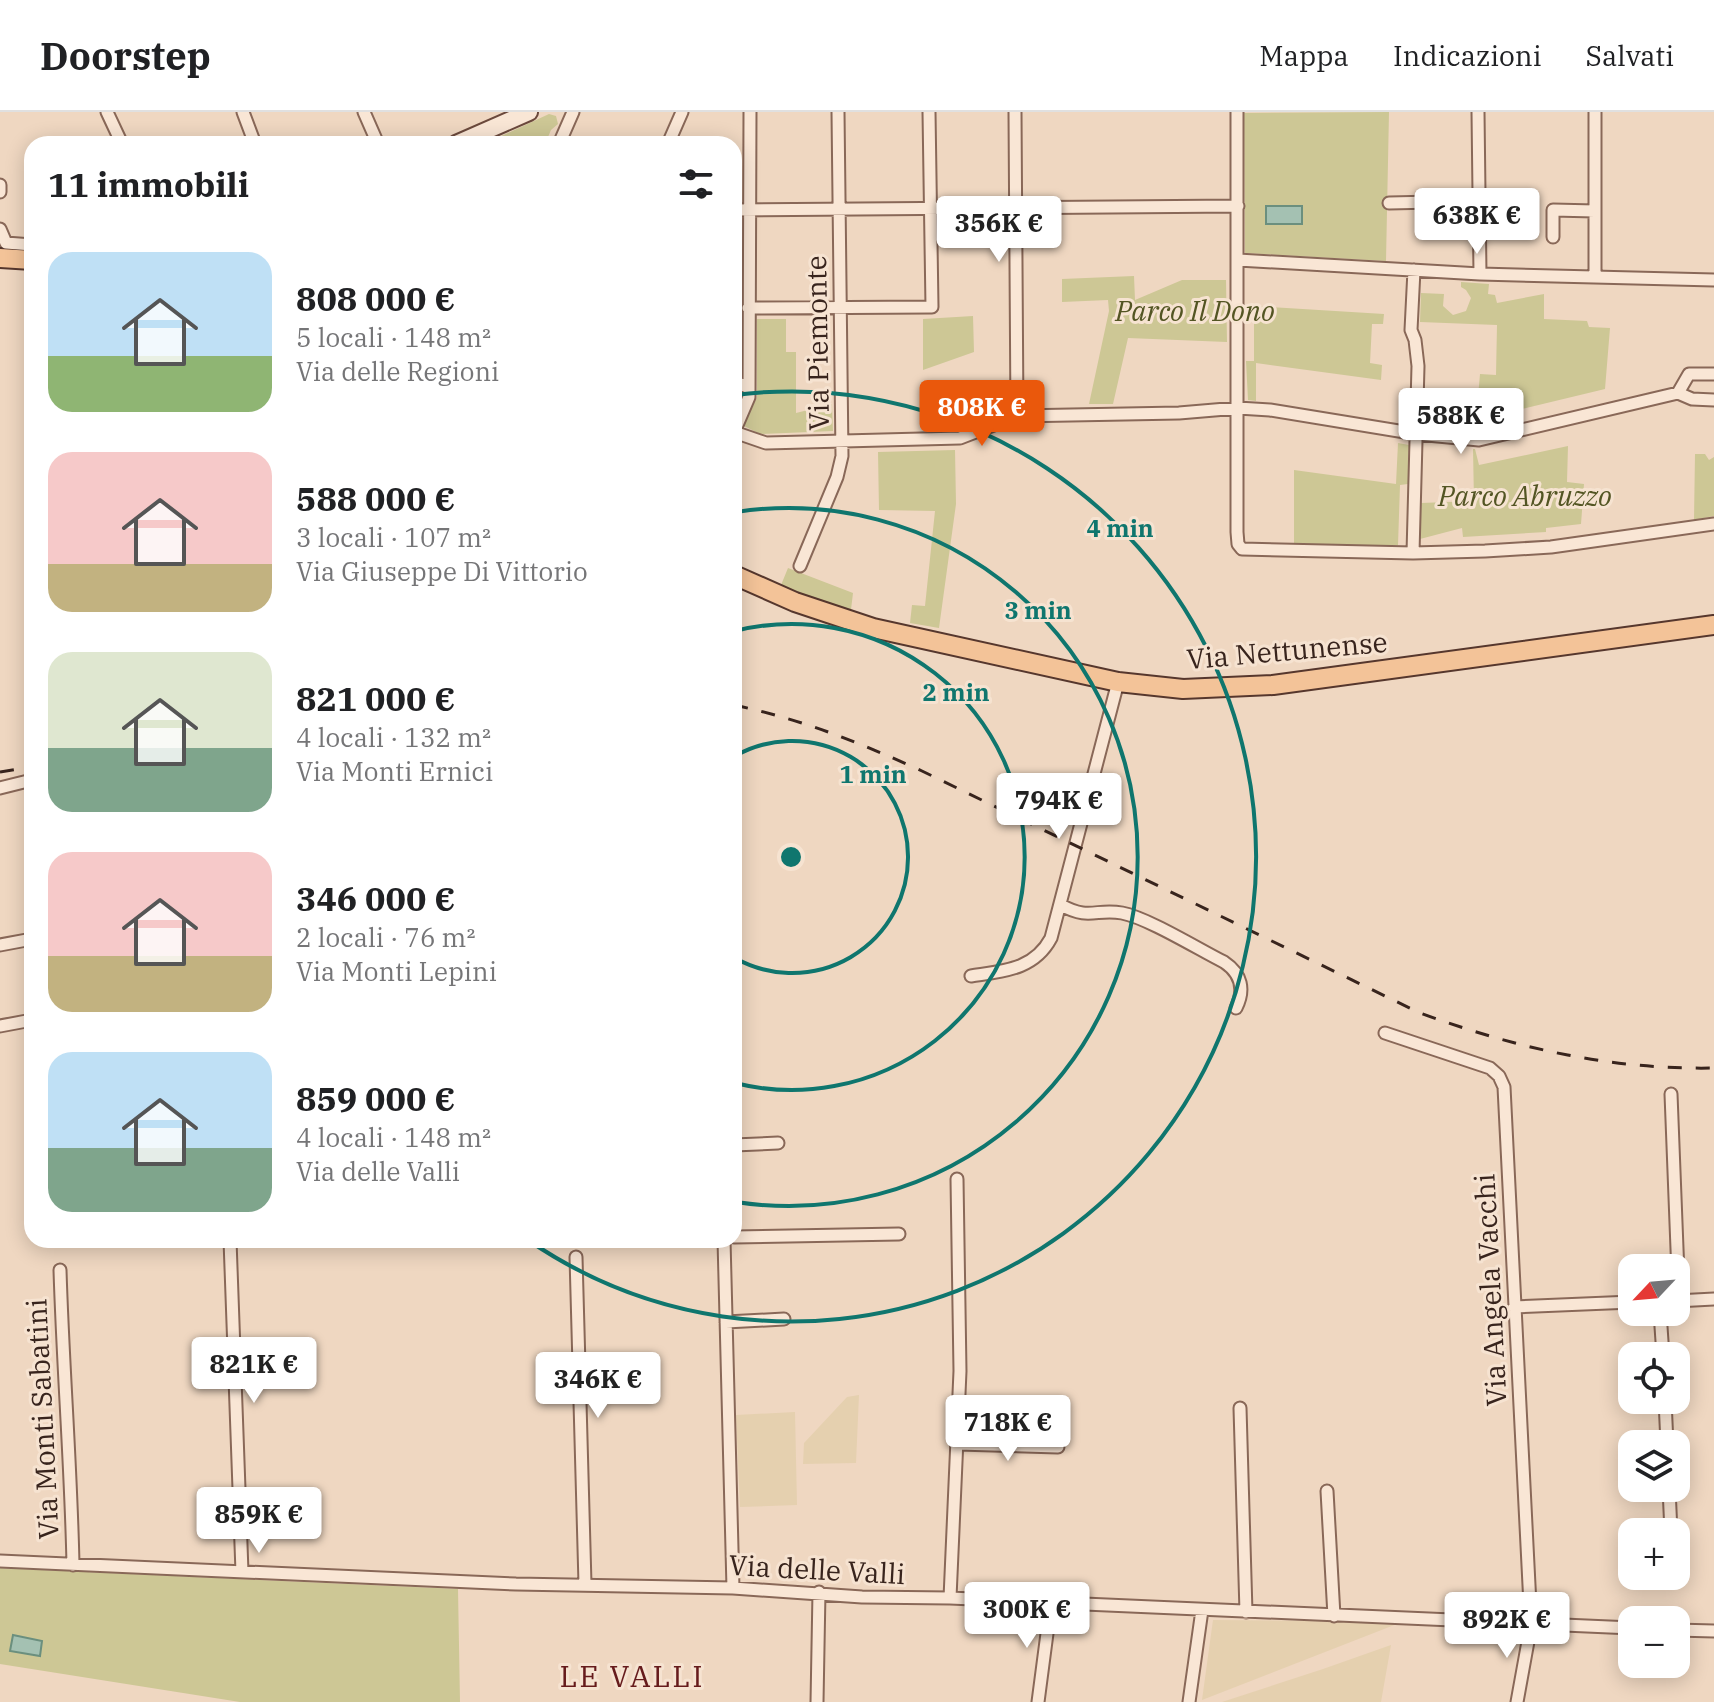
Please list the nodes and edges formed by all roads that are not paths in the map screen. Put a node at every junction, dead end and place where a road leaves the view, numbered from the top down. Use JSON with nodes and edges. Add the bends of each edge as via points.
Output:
{"nodes":[{"id":1,"x":107,"y":112,"type":"edge"},
{"id":2,"x":243,"y":112,"type":"edge"},
{"id":3,"x":364,"y":112,"type":"edge"},
{"id":4,"x":529,"y":112,"type":"edge"},
{"id":5,"x":573,"y":112,"type":"edge"},
{"id":6,"x":682,"y":112,"type":"edge"},
{"id":7,"x":750,"y":112,"type":"edge"},
{"id":8,"x":838,"y":112,"type":"edge"},
{"id":9,"x":929,"y":112,"type":"edge"},
{"id":10,"x":1015,"y":112,"type":"edge"},
{"id":11,"x":1237,"y":112,"type":"edge"},
{"id":12,"x":1478,"y":112,"type":"edge"},
{"id":13,"x":1595,"y":112,"type":"edge"},
{"id":14,"x":118,"y":136,"type":"edge"},
{"id":15,"x":252,"y":136,"type":"edge"},
{"id":16,"x":374,"y":136,"type":"edge"},
{"id":17,"x":474,"y":136,"type":"edge"},
{"id":18,"x":562,"y":136,"type":"edge"},
{"id":19,"x":672,"y":136,"type":"edge"},
{"id":20,"x":0,"y":185,"type":"edge"},
{"id":21,"x":0,"y":192,"type":"edge"},
{"id":22,"x":1479,"y":201,"type":"junction"},
{"id":23,"x":1389,"y":203,"type":"dead end"},
{"id":24,"x":1238,"y":206,"type":"junction"},
{"id":25,"x":931,"y":207,"type":"junction"},
{"id":26,"x":1016,"y":207,"type":"junction"},
{"id":27,"x":839,"y":208,"type":"junction"},
{"id":28,"x":742,"y":210,"type":"edge"},
{"id":29,"x":748,"y":210,"type":"junction"},
{"id":30,"x":1595,"y":211,"type":"junction"},
{"id":31,"x":0,"y":229,"type":"edge"},
{"id":32,"x":1553,"y":237,"type":"dead end"},
{"id":33,"x":24,"y":244,"type":"edge"},
{"id":34,"x":0,"y":258,"type":"edge"},
{"id":35,"x":24,"y":260,"type":"edge"},
{"id":36,"x":1238,"y":260,"type":"junction"},
{"id":37,"x":1414,"y":270,"type":"junction"},
{"id":38,"x":1480,"y":274,"type":"junction"},
{"id":39,"x":1595,"y":276,"type":"junction"},
{"id":40,"x":1714,"y":280,"type":"edge"},
{"id":41,"x":840,"y":307,"type":"junction"},
{"id":42,"x":748,"y":308,"type":"junction"},
{"id":43,"x":1714,"y":374,"type":"edge"},
{"id":44,"x":742,"y":385,"type":"edge"},
{"id":45,"x":749,"y":388,"type":"junction"},
{"id":46,"x":1678,"y":393,"type":"junction"},
{"id":47,"x":1714,"y":400,"type":"edge"},
{"id":48,"x":1238,"y":408,"type":"junction"},
{"id":49,"x":742,"y":413,"type":"edge"},
{"id":50,"x":1017,"y":416,"type":"junction"},
{"id":51,"x":1417,"y":434,"type":"junction"},
{"id":52,"x":742,"y":435,"type":"edge"},
{"id":53,"x":842,"y":441,"type":"junction"},
{"id":54,"x":1714,"y":524,"type":"edge"},
{"id":55,"x":1413,"y":553,"type":"junction"},
{"id":56,"x":800,"y":566,"type":"dead end"},
{"id":57,"x":742,"y":579,"type":"edge"},
{"id":58,"x":1714,"y":625,"type":"edge"},
{"id":59,"x":1118,"y":682,"type":"junction"},
{"id":60,"x":24,"y":782,"type":"edge"},
{"id":61,"x":0,"y":788,"type":"edge"},
{"id":62,"x":1061,"y":905,"type":"junction"},
{"id":63,"x":24,"y":940,"type":"edge"},
{"id":64,"x":0,"y":945,"type":"edge"},
{"id":65,"x":971,"y":976,"type":"dead end"},
{"id":66,"x":1236,"y":1008,"type":"dead end"},
{"id":67,"x":24,"y":1022,"type":"edge"},
{"id":68,"x":0,"y":1026,"type":"edge"},
{"id":69,"x":1385,"y":1033,"type":"dead end"},
{"id":70,"x":1671,"y":1094,"type":"dead end"},
{"id":71,"x":778,"y":1143,"type":"dead end"},
{"id":72,"x":742,"y":1145,"type":"edge"},
{"id":73,"x":957,"y":1179,"type":"dead end"},
{"id":74,"x":899,"y":1234,"type":"dead end"},
{"id":75,"x":742,"y":1237,"type":"edge"},
{"id":76,"x":230,"y":1248,"type":"edge"},
{"id":77,"x":724,"y":1248,"type":"edge"},
{"id":78,"x":1676,"y":1254,"type":"edge"},
{"id":79,"x":576,"y":1257,"type":"dead end"},
{"id":80,"x":60,"y":1270,"type":"dead end"},
{"id":81,"x":1714,"y":1299,"type":"edge"},
{"id":82,"x":1690,"y":1300,"type":"edge"},
{"id":83,"x":1618,"y":1303,"type":"edge"},
{"id":84,"x":1514,"y":1307,"type":"junction"},
{"id":85,"x":784,"y":1319,"type":"dead end"},
{"id":86,"x":726,"y":1322,"type":"junction"},
{"id":87,"x":1240,"y":1408,"type":"dead end"},
{"id":88,"x":958,"y":1444,"type":"junction"},
{"id":89,"x":1058,"y":1447,"type":"dead end"},
{"id":90,"x":1327,"y":1491,"type":"dead end"},
{"id":91,"x":0,"y":1561,"type":"edge"},
{"id":92,"x":73,"y":1565,"type":"junction"},
{"id":93,"x":242,"y":1572,"type":"junction"},
{"id":94,"x":585,"y":1584,"type":"junction"},
{"id":95,"x":733,"y":1588,"type":"junction"},
{"id":96,"x":819,"y":1592,"type":"junction"},
{"id":97,"x":950,"y":1598,"type":"junction"},
{"id":98,"x":1051,"y":1603,"type":"junction"},
{"id":99,"x":1202,"y":1610,"type":"junction"},
{"id":100,"x":1246,"y":1612,"type":"junction"},
{"id":101,"x":1334,"y":1616,"type":"junction"},
{"id":102,"x":1531,"y":1625,"type":"junction"},
{"id":103,"x":1618,"y":1628,"type":"edge"},
{"id":104,"x":1690,"y":1630,"type":"edge"},
{"id":105,"x":1714,"y":1631,"type":"edge"},
{"id":106,"x":817,"y":1702,"type":"edge"},
{"id":107,"x":1038,"y":1702,"type":"edge"},
{"id":108,"x":1189,"y":1702,"type":"edge"},
{"id":109,"x":1517,"y":1702,"type":"edge"}],
"edges":[{"from":1,"to":14,"type":"street"},
{"from":2,"to":15,"type":"street"},
{"from":3,"to":16,"type":"street"},
{"from":4,"to":17,"type":"street"},
{"from":5,"to":18,"type":"street"},
{"from":6,"to":19,"type":"street"},
{"from":7,"to":29,"type":"street"},
{"from":8,"to":27,"type":"street","name":"Via Piemonte"},
{"from":9,"to":25,"type":"street"},
{"from":10,"to":26,"type":"street"},
{"from":11,"to":24,"type":"street"},
{"from":12,"to":22,"type":"street"},
{"from":13,"to":30,"type":"street"},
{"from":20,"to":21,"type":"street"},
{"from":22,"to":23,"type":"street"},
{"from":22,"to":38,"type":"street"},
{"from":24,"to":26,"type":"street"},
{"from":24,"to":36,"type":"street"},
{"from":25,"to":26,"type":"street"},
{"from":25,"to":27,"type":"street"},
{"from":25,"to":41,"type":"street","via":[[932,307]]},
{"from":26,"to":50,"type":"street"},
{"from":27,"to":29,"type":"street"},
{"from":27,"to":41,"type":"street","name":"Via Piemonte"},
{"from":28,"to":29,"type":"street"},
{"from":29,"to":42,"type":"street"},
{"from":30,"to":32,"type":"street","via":[[1553,210]]},
{"from":30,"to":39,"type":"street"},
{"from":31,"to":33,"type":"street","via":[[6,243]]},
{"from":34,"to":35,"type":"main road"},
{"from":36,"to":37,"type":"street"},
{"from":36,"to":48,"type":"street"},
{"from":37,"to":38,"type":"street"},
{"from":37,"to":51,"type":"street","via":[[1411,330],[1418,366]]},
{"from":38,"to":39,"type":"street"},
{"from":39,"to":40,"type":"street"},
{"from":41,"to":42,"type":"street"},
{"from":41,"to":53,"type":"street","name":"Via Piemonte"},
{"from":42,"to":45,"type":"street"},
{"from":43,"to":46,"type":"street","via":[[1689,374]]},
{"from":44,"to":45,"type":"street"},
{"from":45,"to":49,"type":"street"},
{"from":46,"to":47,"type":"street"},
{"from":46,"to":51,"type":"street","via":[[1489,439]]},
{"from":48,"to":50,"type":"street"},
{"from":48,"to":51,"type":"street"},
{"from":48,"to":55,"type":"street","via":[[1237,541],[1245,551]]},
{"from":50,"to":53,"type":"street","via":[[960,438]]},
{"from":51,"to":55,"type":"street"},
{"from":52,"to":53,"type":"street","via":[[766,443]]},
{"from":53,"to":56,"type":"street","name":"Via Piemonte","via":[[840,469]]},
{"from":54,"to":55,"type":"street","via":[[1551,547]]},
{"from":57,"to":59,"type":"main road","name":"Via Nettunense","via":[[863,625]]},
{"from":58,"to":59,"type":"main road","name":"Via Nettunense","via":[[1236,688]]},
{"from":59,"to":62,"type":"street"},
{"from":60,"to":61,"type":"street"},
{"from":62,"to":65,"type":"street","via":[[1051,938],[1034,960]]},
{"from":62,"to":66,"type":"street","via":[[1082,915],[1114,912],[1134,917],[1224,962],[1240,982]]},
{"from":63,"to":64,"type":"street"},
{"from":67,"to":68,"type":"street"},
{"from":69,"to":84,"type":"street","name":"Via Angela Vacchi","via":[[1490,1068],[1501,1079]]},
{"from":70,"to":78,"type":"street"},
{"from":71,"to":72,"type":"street"},
{"from":73,"to":88,"type":"street"},
{"from":74,"to":75,"type":"street"},
{"from":76,"to":93,"type":"street"},
{"from":77,"to":86,"type":"street"},
{"from":79,"to":94,"type":"street"},
{"from":80,"to":92,"type":"street","name":"Via Monti Sabatini"},
{"from":81,"to":82,"type":"street"},
{"from":83,"to":84,"type":"street"},
{"from":84,"to":102,"type":"street","name":"Via Angela Vacchi"},
{"from":85,"to":86,"type":"street"},
{"from":86,"to":95,"type":"street"},
{"from":87,"to":100,"type":"street"},
{"from":88,"to":89,"type":"street"},
{"from":88,"to":97,"type":"street"},
{"from":90,"to":101,"type":"street"},
{"from":91,"to":92,"type":"street","name":"Via delle Valli"},
{"from":92,"to":93,"type":"street","name":"Via delle Valli"},
{"from":93,"to":94,"type":"street","name":"Via delle Valli"},
{"from":94,"to":95,"type":"street","name":"Via delle Valli"},
{"from":95,"to":96,"type":"street","name":"Via delle Valli"},
{"from":96,"to":97,"type":"street","name":"Via delle Valli"},
{"from":96,"to":106,"type":"street"},
{"from":97,"to":98,"type":"street","name":"Via delle Valli"},
{"from":98,"to":99,"type":"street","name":"Via delle Valli"},
{"from":98,"to":107,"type":"street"},
{"from":99,"to":100,"type":"street","name":"Via delle Valli"},
{"from":99,"to":108,"type":"street"},
{"from":100,"to":101,"type":"street","name":"Via delle Valli"},
{"from":101,"to":102,"type":"street","name":"Via delle Valli"},
{"from":102,"to":103,"type":"street","name":"Via delle Valli"},
{"from":102,"to":109,"type":"street","name":"Via Angela Vacchi"},
{"from":104,"to":105,"type":"street"}]}
